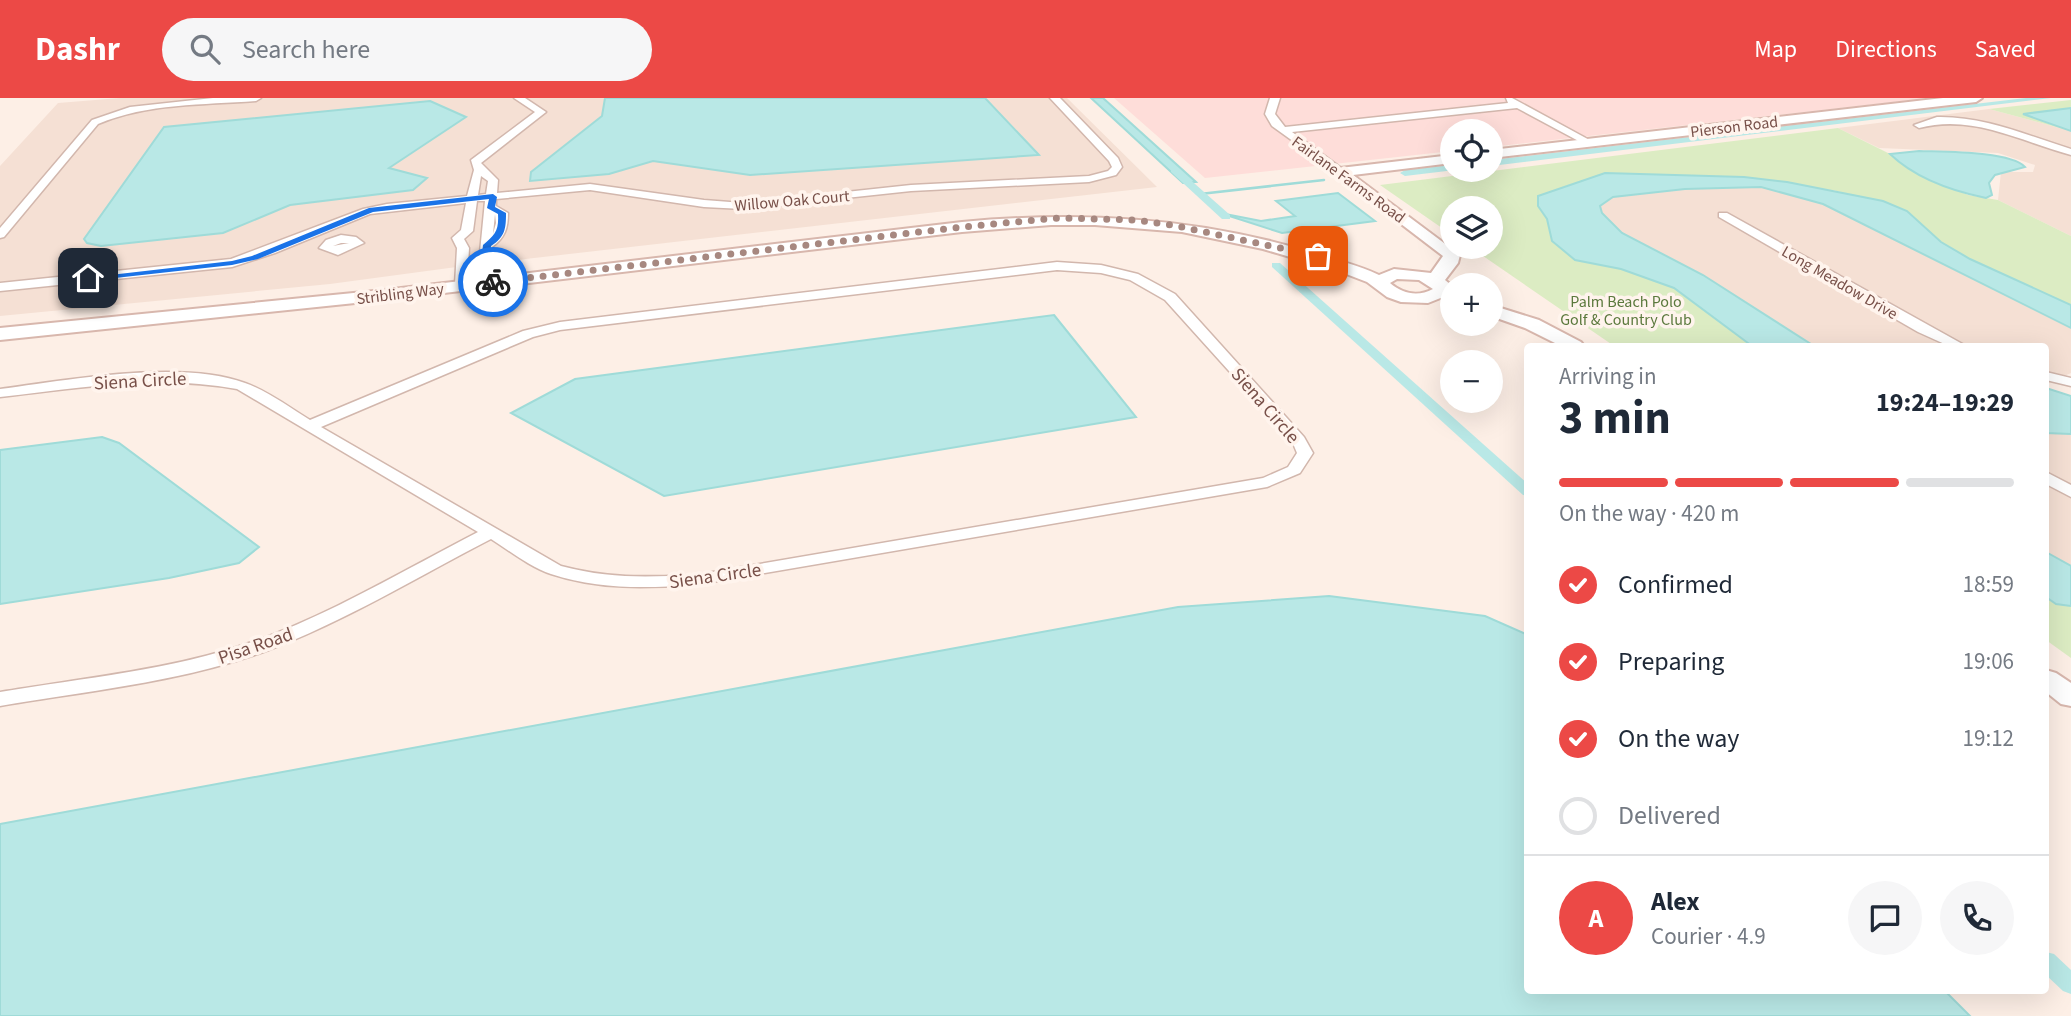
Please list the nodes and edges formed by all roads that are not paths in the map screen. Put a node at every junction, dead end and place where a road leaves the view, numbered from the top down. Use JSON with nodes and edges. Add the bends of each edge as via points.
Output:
{"nodes":[{"id":1,"x":256,"y":98,"type":"edge"},
{"id":2,"x":519,"y":98,"type":"edge"},
{"id":3,"x":1055,"y":98,"type":"edge"},
{"id":4,"x":1275,"y":98,"type":"edge"},
{"id":5,"x":1505,"y":98,"type":"edge"},
{"id":6,"x":1976,"y":98,"type":"edge"},
{"id":7,"x":1948,"y":99,"type":"edge"},
{"id":8,"x":1517,"y":105,"type":"junction"},
{"id":9,"x":1919,"y":125,"type":"junction"},
{"id":10,"x":1281,"y":130,"type":"junction"},
{"id":11,"x":1590,"y":143,"type":"junction"},
{"id":12,"x":2071,"y":152,"type":"edge"},
{"id":13,"x":1503,"y":153,"type":"edge"},
{"id":14,"x":1440,"y":160,"type":"edge"},
{"id":15,"x":479,"y":170,"type":"junction"},
{"id":16,"x":1340,"y":172,"type":"junction"},
{"id":17,"x":474,"y":198,"type":"junction"},
{"id":18,"x":492,"y":202,"type":"junction"},
{"id":19,"x":1723,"y":215,"type":"dead end"},
{"id":20,"x":464,"y":233,"type":"junction"},
{"id":21,"x":0,"y":235,"type":"edge"},
{"id":22,"x":304,"y":237,"type":"junction"},
{"id":23,"x":487,"y":238,"type":"junction"},
{"id":24,"x":330,"y":242,"type":"dead end"},
{"id":25,"x":1299,"y":253,"type":"junction"},
{"id":26,"x":1440,"y":256,"type":"edge"},
{"id":27,"x":1444,"y":259,"type":"junction"},
{"id":28,"x":1347,"y":264,"type":"junction"},
{"id":29,"x":1441,"y":273,"type":"edge"},
{"id":30,"x":1451,"y":273,"type":"edge"},
{"id":31,"x":1404,"y":274,"type":"junction"},
{"id":32,"x":483,"y":283,"type":"junction"},
{"id":33,"x":1381,"y":284,"type":"junction"},
{"id":34,"x":461,"y":285,"type":"junction"},
{"id":35,"x":0,"y":287,"type":"edge"},
{"id":36,"x":1440,"y":290,"type":"edge"},
{"id":37,"x":1440,"y":292,"type":"edge"},
{"id":38,"x":1503,"y":308,"type":"edge"},
{"id":39,"x":1503,"y":313,"type":"edge"},
{"id":40,"x":1526,"y":319,"type":"junction"},
{"id":41,"x":0,"y":334,"type":"edge"},
{"id":42,"x":1569,"y":343,"type":"edge"},
{"id":43,"x":1952,"y":343,"type":"edge"},
{"id":44,"x":2049,"y":377,"type":"edge"},
{"id":45,"x":2071,"y":382,"type":"edge"},
{"id":46,"x":0,"y":393,"type":"edge"},
{"id":47,"x":310,"y":426,"type":"junction"},
{"id":48,"x":2049,"y":479,"type":"edge"},
{"id":49,"x":2071,"y":492,"type":"edge"},
{"id":50,"x":491,"y":533,"type":"junction"},
{"id":51,"x":2049,"y":681,"type":"edge"},
{"id":52,"x":2071,"y":697,"type":"edge"},
{"id":53,"x":0,"y":699,"type":"edge"}],
"edges":[{"from":1,"to":21,"type":"street","via":[[108,115],[95,122]]},
{"from":2,"to":15,"type":"street","via":[[541,112],[475,162]]},
{"from":3,"to":18,"type":"street","name":"Willow Oak Court","via":[[1114,160],[1117,167],[1112,173],[1089,179],[911,188],[743,206],[590,187]]},
{"from":4,"to":10,"type":"street","name":"Fairlane Farms Road","via":[[1270,114]]},
{"from":5,"to":8,"type":"street"},
{"from":6,"to":7,"type":"street","name":"Pierson Road"},
{"from":7,"to":11,"type":"street","name":"Pierson Road"},
{"from":8,"to":10,"type":"street"},
{"from":8,"to":11,"type":"street"},
{"from":9,"to":9,"type":"street","via":[[1933,130],[1907,127]]},
{"from":9,"to":12,"type":"street","via":[[1940,120],[1973,122]]},
{"from":10,"to":16,"type":"street","name":"Fairlane Farms Road"},
{"from":11,"to":13,"type":"street","name":"Pierson Road"},
{"from":14,"to":16,"type":"street"},
{"from":15,"to":17,"type":"street"},
{"from":15,"to":18,"type":"street","via":[[493,180]]},
{"from":16,"to":26,"type":"street","name":"Fairlane Farms Road"},
{"from":17,"to":18,"type":"street","name":"Willow Oak Court"},
{"from":17,"to":20,"type":"street"},
{"from":17,"to":22,"type":"street","name":"Willow Oak Court","via":[[371,210]]},
{"from":18,"to":23,"type":"street"},
{"from":18,"to":23,"type":"street","via":[[502,213],[502,229]]},
{"from":19,"to":43,"type":"street","name":"Long Meadow Drive"},
{"from":20,"to":23,"type":"street"},
{"from":20,"to":34,"type":"street","via":[[458,238],[463,248]]},
{"from":22,"to":24,"type":"street"},
{"from":22,"to":35,"type":"street","name":"Willow Oak Court","via":[[232,263]]},
{"from":23,"to":32,"type":"street"},
{"from":25,"to":28,"type":"street","name":"Stribling Way"},
{"from":25,"to":32,"type":"street","name":"Stribling Way","via":[[1172,225],[1058,218]]},
{"from":25,"to":33,"type":"street","name":"Stribling Way"},
{"from":27,"to":28,"type":"street","via":[[1398,268]]},
{"from":27,"to":29,"type":"street"},
{"from":27,"to":30,"type":"street"},
{"from":27,"to":31,"type":"street","via":[[1429,269]]},
{"from":28,"to":31,"type":"street","name":"Stribling Way"},
{"from":31,"to":33,"type":"street","via":[[1385,278]]},
{"from":31,"to":36,"type":"street","name":"Stribling Way"},
{"from":32,"to":34,"type":"street","name":"Stribling Way"},
{"from":33,"to":37,"type":"street","name":"Stribling Way","via":[[1395,295],[1417,299]]},
{"from":34,"to":41,"type":"street","name":"Stribling Way"},
{"from":38,"to":40,"type":"street"},
{"from":39,"to":40,"type":"street"},
{"from":40,"to":42,"type":"street"},
{"from":44,"to":45,"type":"street"},
{"from":46,"to":47,"type":"street","name":"Siena Circle","via":[[139,377],[208,377],[241,386]]},
{"from":47,"to":50,"type":"street","name":"Siena Circle"},
{"from":47,"to":50,"type":"street","name":"Siena Circle","via":[[528,334],[560,326],[1057,266],[1134,277],[1170,297],[1299,440],[1304,453],[1294,470],[1267,482],[695,580],[598,581],[555,570]]},
{"from":48,"to":49,"type":"street"},
{"from":50,"to":53,"type":"street","name":"Pisa Road","via":[[258,647],[176,669]]},
{"from":51,"to":52,"type":"street"}]}
